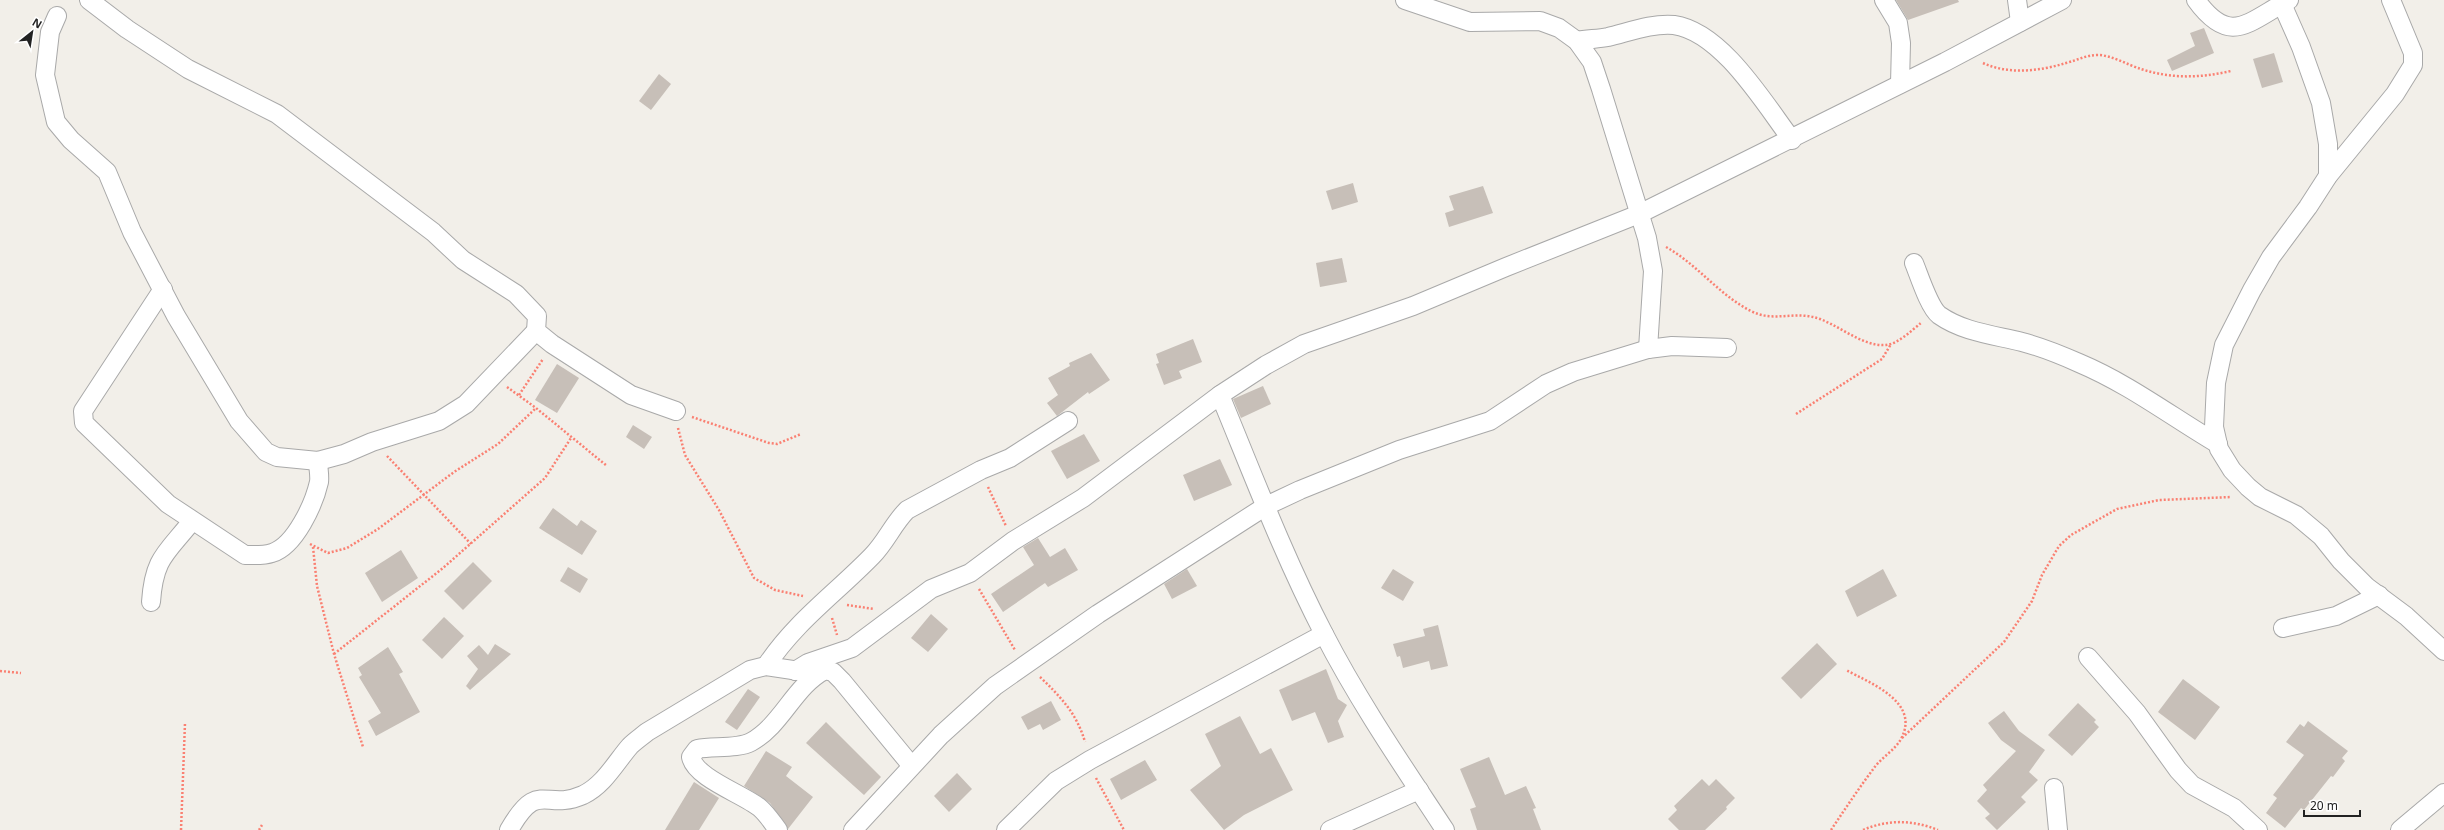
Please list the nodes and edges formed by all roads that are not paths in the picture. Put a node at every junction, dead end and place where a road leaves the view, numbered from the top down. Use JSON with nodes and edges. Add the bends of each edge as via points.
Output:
{"nodes":[{"id":1,"x":89,"y":0,"type":"edge"},
{"id":2,"x":1405,"y":0,"type":"edge"},
{"id":3,"x":1884,"y":0,"type":"edge"},
{"id":4,"x":2017,"y":0,"type":"edge"},
{"id":5,"x":2062,"y":0,"type":"edge"},
{"id":6,"x":2196,"y":0,"type":"edge"},
{"id":7,"x":2391,"y":0,"type":"edge"},
{"id":8,"x":2285,"y":2,"type":"edge"},
{"id":9,"x":56,"y":16,"type":"dead end"},
{"id":10,"x":2020,"y":22,"type":"junction"},
{"id":11,"x":1577,"y":40,"type":"junction"},
{"id":12,"x":1900,"y":84,"type":"junction"},
{"id":13,"x":1792,"y":140,"type":"junction"},
{"id":14,"x":2328,"y":176,"type":"junction"},
{"id":15,"x":1639,"y":214,"type":"junction"},
{"id":16,"x":1914,"y":263,"type":"dead end"},
{"id":17,"x":163,"y":289,"type":"junction"},
{"id":18,"x":536,"y":331,"type":"junction"},
{"id":19,"x":1727,"y":348,"type":"dead end"},
{"id":20,"x":1648,"y":349,"type":"junction"},
{"id":21,"x":1220,"y":395,"type":"junction"},
{"id":22,"x":676,"y":411,"type":"road end"},
{"id":23,"x":1068,"y":421,"type":"dead end"},
{"id":24,"x":2218,"y":444,"type":"junction"},
{"id":25,"x":318,"y":461,"type":"junction"},
{"id":26,"x":1266,"y":506,"type":"junction"},
{"id":27,"x":192,"y":521,"type":"junction"},
{"id":28,"x":2379,"y":596,"type":"junction"},
{"id":29,"x":151,"y":602,"type":"dead end"},
{"id":30,"x":2283,"y":628,"type":"dead end"},
{"id":31,"x":1324,"y":634,"type":"junction"},
{"id":32,"x":2444,"y":651,"type":"edge"},
{"id":33,"x":2088,"y":657,"type":"dead end"},
{"id":34,"x":766,"y":666,"type":"junction"},
{"id":35,"x":795,"y":671,"type":"junction"},
{"id":36,"x":819,"y":673,"type":"junction"},
{"id":37,"x":911,"y":765,"type":"junction"},
{"id":38,"x":2054,"y":788,"type":"dead end"},
{"id":39,"x":1419,"y":790,"type":"junction"},
{"id":40,"x":2444,"y":792,"type":"edge"},
{"id":41,"x":509,"y":830,"type":"edge"},
{"id":42,"x":778,"y":830,"type":"edge"},
{"id":43,"x":854,"y":830,"type":"edge"},
{"id":44,"x":1006,"y":830,"type":"edge"},
{"id":45,"x":1330,"y":830,"type":"edge"},
{"id":46,"x":1445,"y":830,"type":"edge"},
{"id":47,"x":2058,"y":830,"type":"edge"},
{"id":48,"x":2258,"y":830,"type":"edge"},
{"id":49,"x":2400,"y":830,"type":"edge"}],
"edges":[{"from":1,"to":18,"type":"street","via":[[127,29],[188,69],[277,114],[311,139],[433,232],[463,260],[516,294],[537,316]]},
{"from":2,"to":11,"type":"street","via":[[1470,22],[1540,21],[1559,28]]},
{"from":3,"to":12,"type":"street","via":[[1898,23],[1901,43]]},
{"from":4,"to":10,"type":"street"},
{"from":5,"to":10,"type":"street"},
{"from":6,"to":8,"type":"street","via":[[2218,24],[2227,28],[2248,24]]},
{"from":7,"to":14,"type":"street","via":[[2413,53],[2413,65],[2395,94]]},
{"from":8,"to":14,"type":"street","via":[[2321,103],[2328,144]]},
{"from":9,"to":17,"type":"street","via":[[50,32],[45,75],[56,122],[70,140],[107,172],[132,232]]},
{"from":10,"to":12,"type":"street"},
{"from":11,"to":13,"type":"street","via":[[1606,37],[1654,26],[1674,25],[1694,31],[1712,41],[1727,56]]},
{"from":11,"to":15,"type":"street","via":[[1592,62]]},
{"from":12,"to":13,"type":"street"},
{"from":13,"to":15,"type":"street"},
{"from":14,"to":24,"type":"street","via":[[2271,257],[2224,345],[2216,383],[2214,427]]},
{"from":15,"to":20,"type":"street","via":[[1653,271]]},
{"from":15,"to":21,"type":"street","via":[[1413,306],[1304,344]]},
{"from":16,"to":24,"type":"street","via":[[1937,313],[1964,328],[2024,342],[2080,363],[2139,393],[2181,423]]},
{"from":17,"to":25,"type":"street","via":[[220,393],[239,421],[266,452],[277,457]]},
{"from":17,"to":27,"type":"street","via":[[83,411],[84,423],[149,486]]},
{"from":18,"to":22,"type":"street","via":[[631,395]]},
{"from":18,"to":25,"type":"street","via":[[466,404],[446,417]]},
{"from":19,"to":20,"type":"street","via":[[1672,346]]},
{"from":20,"to":26,"type":"street","via":[[1573,372],[1546,384],[1490,421],[1399,450]]},
{"from":21,"to":26,"type":"street"},
{"from":21,"to":35,"type":"street","via":[[1083,498],[1013,541],[970,573],[931,589],[852,648],[808,663]]},
{"from":23,"to":34,"type":"street","via":[[1010,458],[981,470],[907,510],[873,556],[787,636]]},
{"from":24,"to":28,"type":"street","via":[[2232,470],[2260,497],[2296,515],[2321,536],[2340,561]]},
{"from":25,"to":27,"type":"street","via":[[319,482],[298,531],[286,545],[273,553],[260,556],[245,554]]},
{"from":26,"to":31,"type":"street"},
{"from":26,"to":37,"type":"street","via":[[1098,614],[995,686],[963,713]]},
{"from":27,"to":29,"type":"street","via":[[156,567]]},
{"from":28,"to":30,"type":"street","via":[[2336,616]]},
{"from":28,"to":32,"type":"street","via":[[2426,633]]},
{"from":31,"to":39,"type":"street","via":[[1368,711]]},
{"from":31,"to":44,"type":"street","via":[[1090,760],[1056,781]]},
{"from":33,"to":48,"type":"street","via":[[2137,713],[2178,770],[2192,785],[2234,808]]},
{"from":34,"to":35,"type":"street"},
{"from":34,"to":41,"type":"street","via":[[750,670],[647,732],[632,745],[595,788],[583,795],[564,799],[534,800],[526,805]]},
{"from":35,"to":36,"type":"street"},
{"from":36,"to":37,"type":"street","via":[[825,670],[833,672],[842,680]]},
{"from":36,"to":42,"type":"street","via":[[804,685],[764,732],[751,742],[739,746],[697,749],[691,757],[692,764],[706,776],[760,808]]},
{"from":37,"to":43,"type":"street"},
{"from":38,"to":47,"type":"street"},
{"from":39,"to":45,"type":"street"},
{"from":39,"to":46,"type":"street"},
{"from":40,"to":49,"type":"street"}]}
